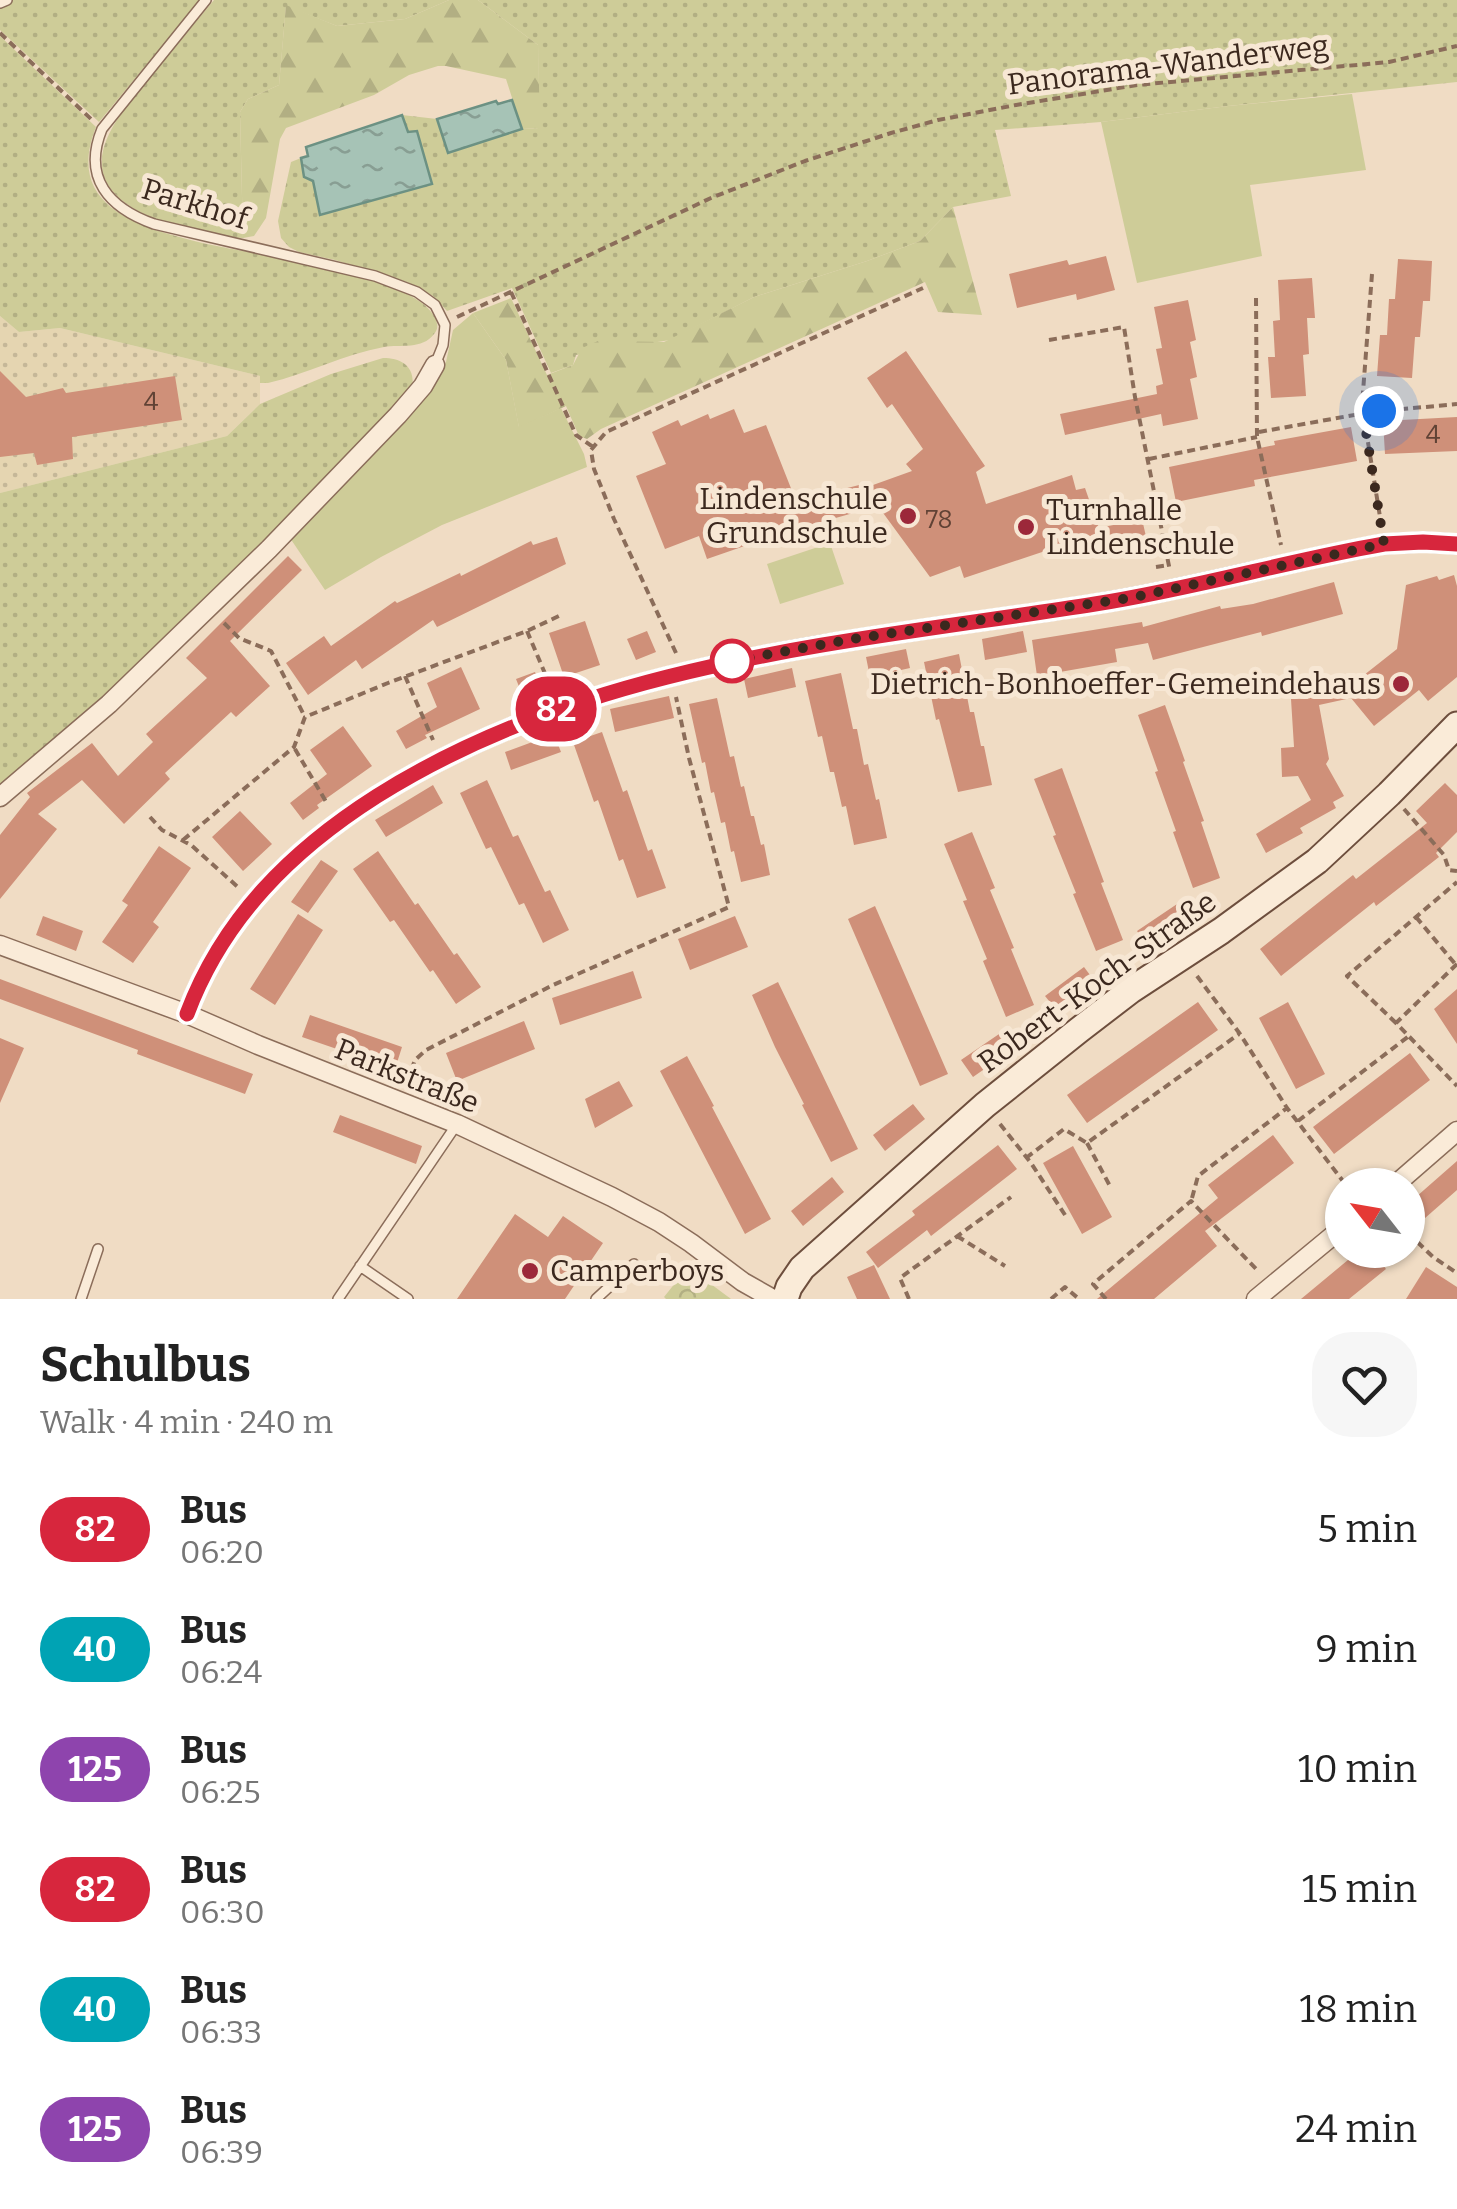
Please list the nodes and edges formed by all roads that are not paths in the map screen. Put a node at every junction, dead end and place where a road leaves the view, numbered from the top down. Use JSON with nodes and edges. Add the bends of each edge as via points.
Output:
{"nodes":[{"id":1,"x":7,"y":0,"type":"edge"},
{"id":2,"x":206,"y":0,"type":"edge"},
{"id":3,"x":0,"y":3,"type":"edge"},
{"id":4,"x":435,"y":365,"type":"joint"},
{"id":5,"x":1457,"y":544,"type":"edge"},
{"id":6,"x":1457,"y":724,"type":"edge"},
{"id":7,"x":0,"y":796,"type":"edge"},
{"id":8,"x":0,"y":945,"type":"edge"},
{"id":9,"x":187,"y":1014,"type":"junction"},
{"id":10,"x":457,"y":1124,"type":"junction"},
{"id":11,"x":1457,"y":1130,"type":"edge"},
{"id":12,"x":1414,"y":1168,"type":"edge"},
{"id":13,"x":1325,"y":1242,"type":"edge"},
{"id":14,"x":98,"y":1249,"type":"dead end"},
{"id":15,"x":634,"y":1264,"type":"dead end"},
{"id":16,"x":360,"y":1266,"type":"junction"},
{"id":17,"x":80,"y":1299,"type":"edge"},
{"id":18,"x":338,"y":1299,"type":"edge"},
{"id":19,"x":408,"y":1299,"type":"edge"},
{"id":20,"x":596,"y":1299,"type":"edge"},
{"id":21,"x":773,"y":1299,"type":"edge"},
{"id":22,"x":785,"y":1299,"type":"edge"},
{"id":23,"x":1256,"y":1299,"type":"edge"}],
"edges":[{"from":1,"to":3,"type":"lane"},
{"from":2,"to":4,"type":"lane","name":"Parkhof","via":[[102,129],[95,152],[100,182],[132,215],[174,230],[412,289],[442,315],[443,345]]},
{"from":4,"to":7,"type":"street","via":[[398,416],[284,535],[110,704]]},
{"from":5,"to":9,"type":"street","via":[[1384,544],[1094,604],[832,642],[676,674],[559,708],[442,758],[339,821],[253,901],[211,959]]},
{"from":6,"to":22,"type":"street","name":"Robert-Koch-Straße","via":[[1317,861],[1132,990],[985,1105],[802,1268]]},
{"from":8,"to":9,"type":"street","name":"Parkstraße"},
{"from":9,"to":10,"type":"street","name":"Parkstraße"},
{"from":10,"to":16,"type":"lane"},
{"from":10,"to":21,"type":"street","name":"Parkstraße","via":[[659,1222]]},
{"from":11,"to":12,"type":"street"},
{"from":13,"to":23,"type":"street"},
{"from":14,"to":17,"type":"lane"},
{"from":15,"to":20,"type":"lane"},
{"from":16,"to":18,"type":"lane"},
{"from":16,"to":19,"type":"lane"}]}
